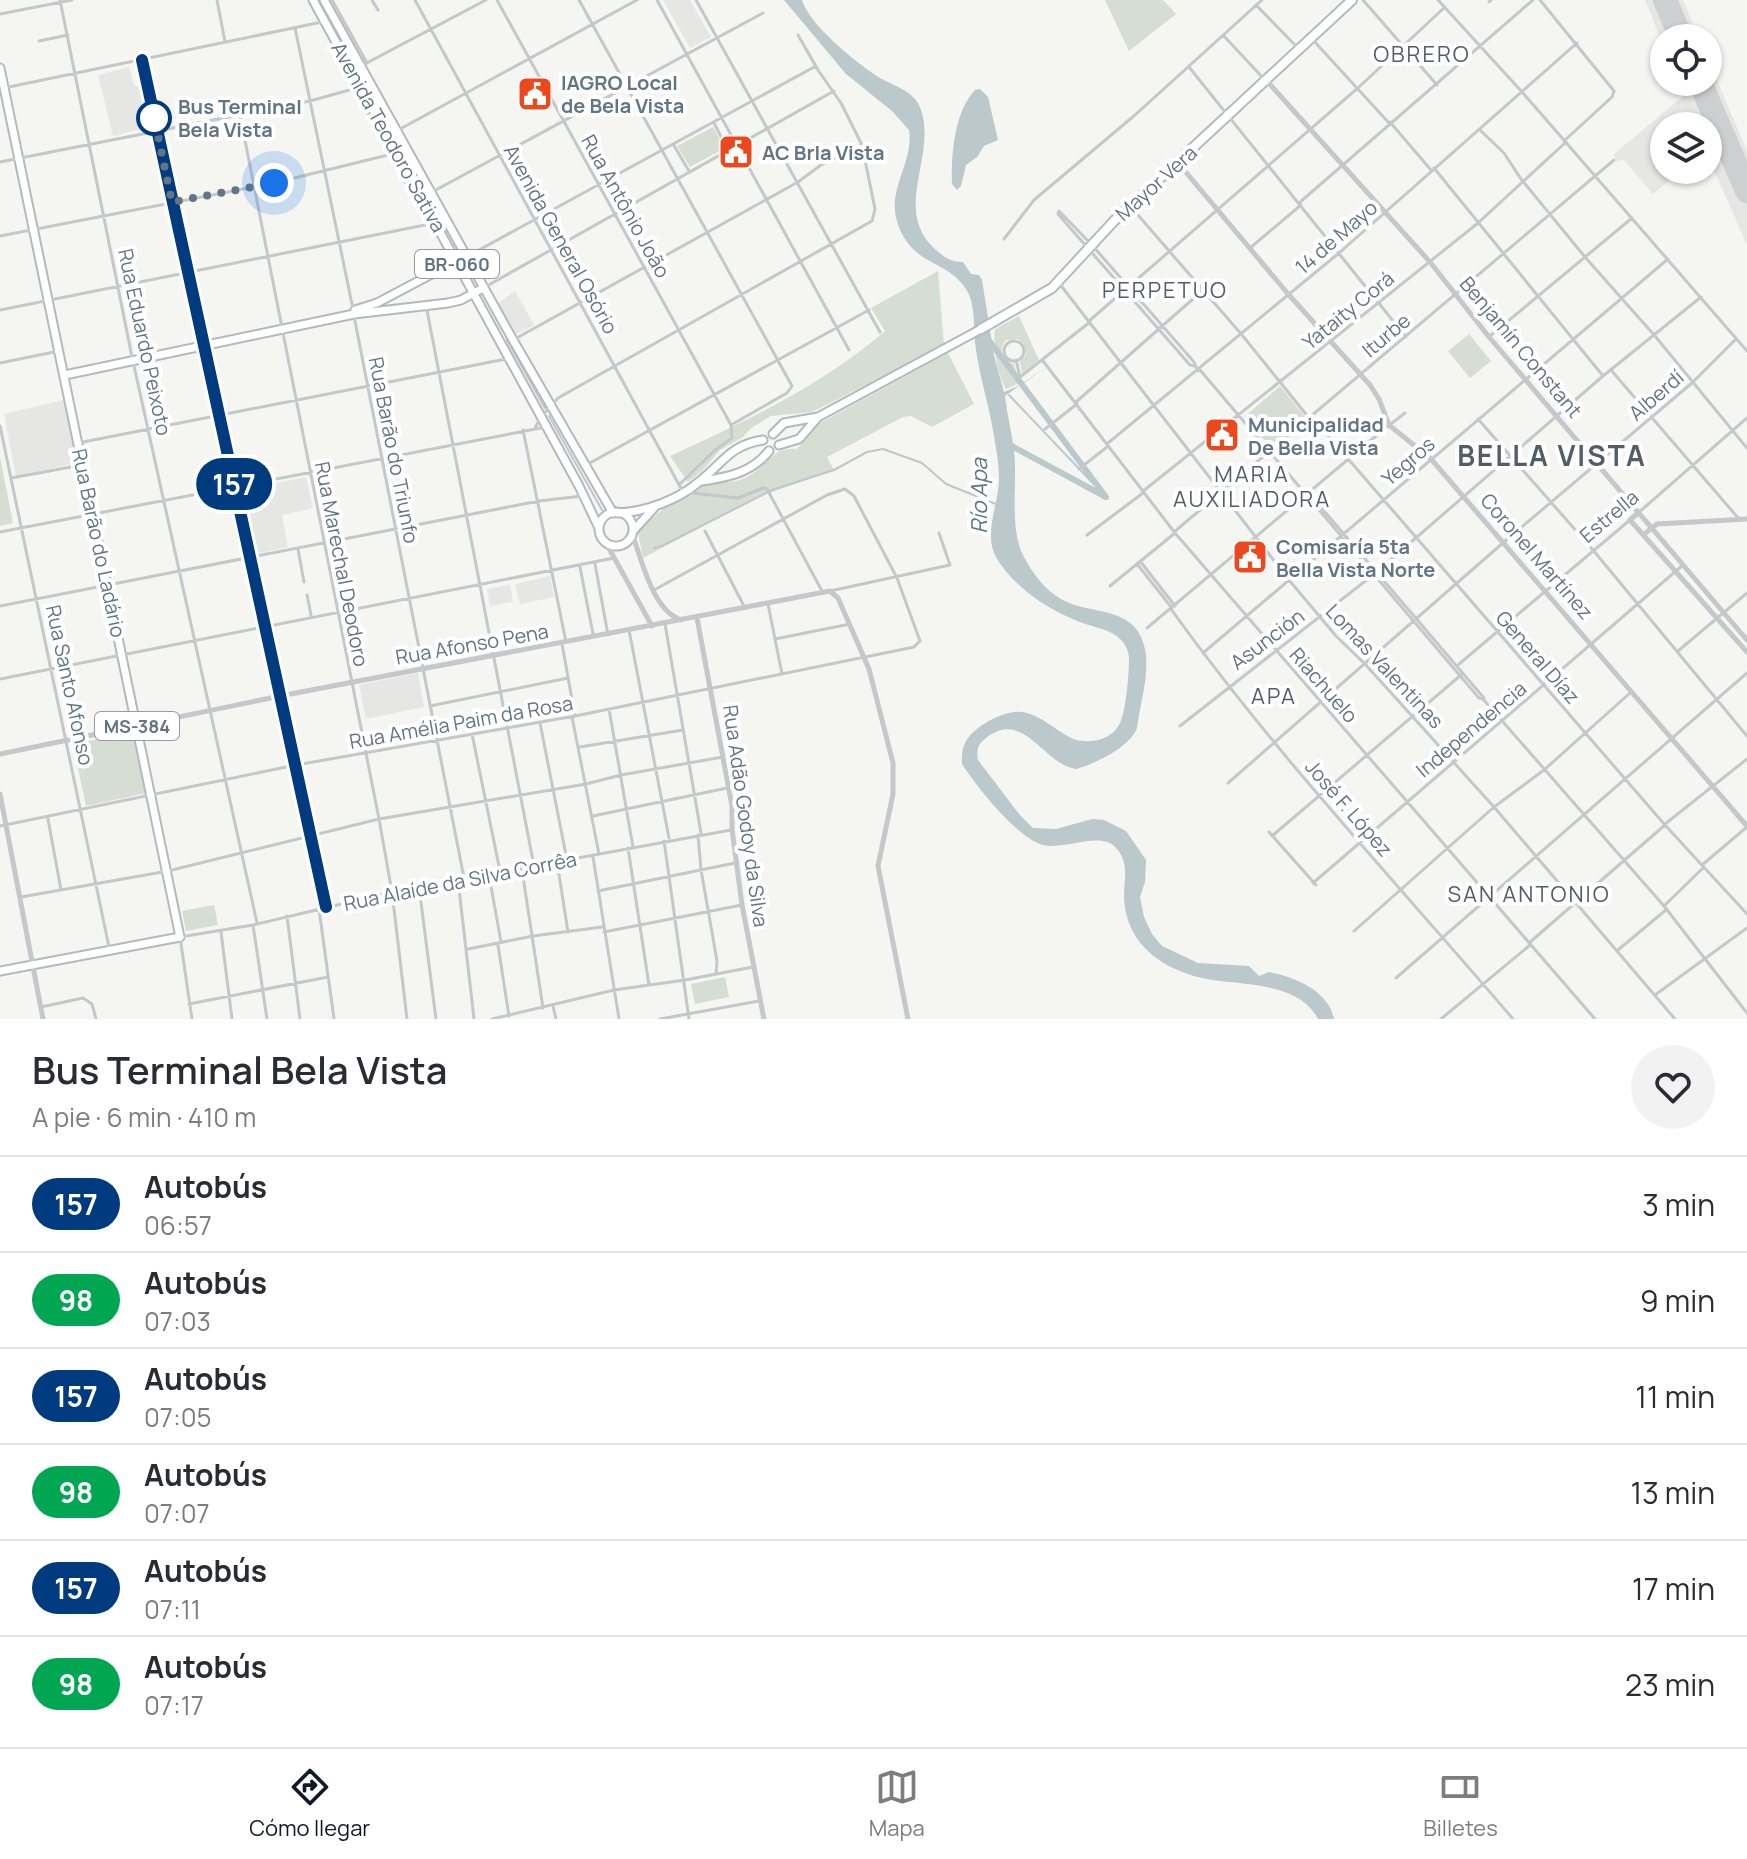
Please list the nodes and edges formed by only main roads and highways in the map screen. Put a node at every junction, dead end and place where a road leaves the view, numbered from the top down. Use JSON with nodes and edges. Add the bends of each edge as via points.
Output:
{"nodes":[{"id":1,"x":313,"y":0,"type":"edge"},
{"id":2,"x":324,"y":0,"type":"edge"},
{"id":3,"x":1352,"y":0,"type":"edge"},
{"id":4,"x":0,"y":68,"type":"edge"},
{"id":5,"x":2,"y":89,"type":"edge"},
{"id":6,"x":466,"y":256,"type":"junction"},
{"id":7,"x":456,"y":262,"type":"junction"},
{"id":8,"x":483,"y":288,"type":"junction"},
{"id":9,"x":473,"y":294,"type":"junction"},
{"id":10,"x":353,"y":312,"type":"junction"},
{"id":11,"x":981,"y":329,"type":"joint"},
{"id":12,"x":64,"y":373,"type":"junction"},
{"id":13,"x":818,"y":417,"type":"junction"},
{"id":14,"x":700,"y":482,"type":"junction"},
{"id":15,"x":655,"y":506,"type":"junction"},
{"id":16,"x":615,"y":513,"type":"junction"},
{"id":17,"x":599,"y":528,"type":"junction"},
{"id":18,"x":632,"y":533,"type":"junction"},
{"id":19,"x":180,"y":937,"type":"joint"},
{"id":20,"x":0,"y":971,"type":"edge"}],
"edges":[{"from":1,"to":7,"type":"main road","name":"Avenida Teodoro Sativa","number":"BR-060"},
{"from":2,"to":6,"type":"main road","name":"Avenida Teodoro Sativa","number":"BR-060"},
{"from":3,"to":11,"type":"highway","name":"Mayor Vera","via":[[1130,207],[1058,282]]},
{"from":4,"to":5,"type":"main road","name":"Rua Barão do Ladário","number":"MS-384"},
{"from":5,"to":12,"type":"main road","name":"Rua Barão do Ladário","number":"MS-384"},
{"from":6,"to":7,"type":"main road"},
{"from":6,"to":8,"type":"main road","name":"Avenida Teodoro Sativa","number":"BR-060"},
{"from":7,"to":9,"type":"main road","name":"Avenida Teodoro Sativa","number":"BR-060"},
{"from":7,"to":10,"type":"main road"},
{"from":8,"to":9,"type":"main road"},
{"from":8,"to":16,"type":"main road","name":"Avenida Teodoro Sativa","number":"BR-060"},
{"from":9,"to":10,"type":"main road","via":[[455,302]]},
{"from":9,"to":17,"type":"main road","name":"Avenida Teodoro Sativa","number":"BR-060"},
{"from":10,"to":12,"type":"main road"},
{"from":11,"to":13,"type":"main road"},
{"from":12,"to":19,"type":"main road","name":"Rua Barão do Ladário","number":"MS-384"},
{"from":13,"to":13,"type":"main road","via":[[799,439],[781,444],[775,433],[784,423]]},
{"from":14,"to":14,"type":"main road","via":[[735,476],[759,463],[768,451],[762,440],[724,456]]},
{"from":14,"to":15,"type":"main road"},
{"from":15,"to":16,"type":"main road"},
{"from":15,"to":18,"type":"main road"},
{"from":16,"to":17,"type":"main road"},
{"from":16,"to":18,"type":"main road","number":"BR-060","via":[[629,519]]},
{"from":17,"to":18,"type":"main road","number":"BR-060","via":[[606,543],[614,546]]},
{"from":19,"to":20,"type":"main road","name":"Rua Alaíde da Silva Corrêa"}]}
